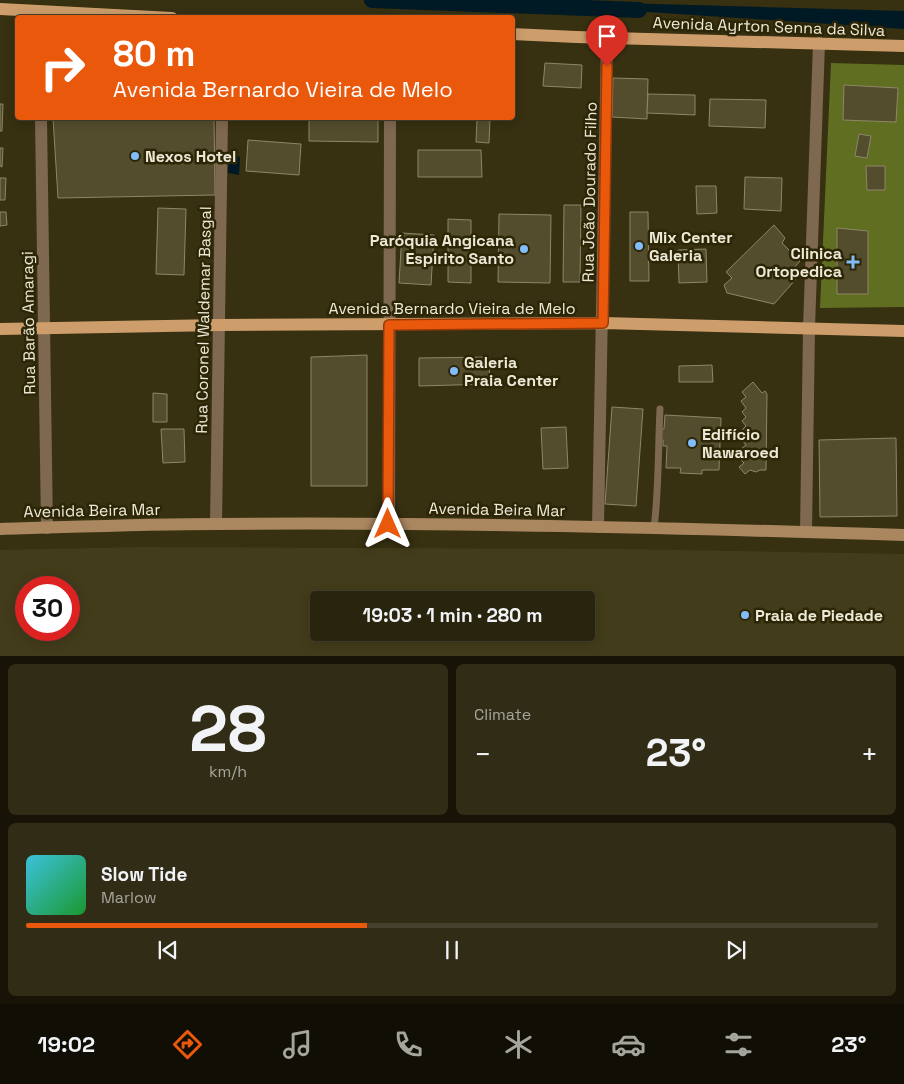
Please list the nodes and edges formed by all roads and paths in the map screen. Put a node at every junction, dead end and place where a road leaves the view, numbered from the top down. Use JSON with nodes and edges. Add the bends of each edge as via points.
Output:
{"nodes":[{"id":1,"x":0,"y":9,"type":"edge"},
{"id":2,"x":40,"y":14,"type":"edge"},
{"id":3,"x":73,"y":15,"type":"edge"},
{"id":4,"x":515,"y":34,"type":"edge"},
{"id":5,"x":607,"y":38,"type":"junction"},
{"id":6,"x":819,"y":43,"type":"junction"},
{"id":7,"x":904,"y":46,"type":"edge"},
{"id":8,"x":41,"y":120,"type":"edge"},
{"id":9,"x":222,"y":120,"type":"edge"},
{"id":10,"x":390,"y":120,"type":"edge"},
{"id":11,"x":603,"y":323,"type":"junction"},
{"id":12,"x":220,"y":325,"type":"junction"},
{"id":13,"x":389,"y":325,"type":"junction"},
{"id":14,"x":44,"y":328,"type":"junction"},
{"id":15,"x":809,"y":328,"type":"junction"},
{"id":16,"x":0,"y":329,"type":"edge"},
{"id":17,"x":904,"y":331,"type":"edge"},
{"id":18,"x":660,"y":409,"type":"dead end"},
{"id":19,"x":216,"y":524,"type":"junction"},
{"id":20,"x":388,"y":524,"type":"junction"},
{"id":21,"x":598,"y":527,"type":"junction"},
{"id":22,"x":47,"y":528,"type":"junction"},
{"id":23,"x":654,"y":528,"type":"junction"},
{"id":24,"x":0,"y":529,"type":"edge"},
{"id":25,"x":806,"y":532,"type":"junction"},
{"id":26,"x":904,"y":535,"type":"edge"}],
"edges":[{"from":1,"to":2,"type":"main road"},
{"from":2,"to":3,"type":"main road"},
{"from":4,"to":5,"type":"main road","name":"Avenida Ayrton Senna da Silva"},
{"from":5,"to":6,"type":"main road","name":"Avenida Ayrton Senna da Silva"},
{"from":5,"to":11,"type":"street","name":"Rua João Dourado Filho"},
{"from":6,"to":7,"type":"main road","name":"Avenida Ayrton Senna da Silva"},
{"from":6,"to":15,"type":"street"},
{"from":8,"to":14,"type":"street","name":"Rua Barão Amaragi"},
{"from":9,"to":12,"type":"street","name":"Rua Coronel Waldemar Basgal"},
{"from":10,"to":13,"type":"street"},
{"from":11,"to":13,"type":"main road","name":"Avenida Bernardo Vieira de Melo"},
{"from":11,"to":15,"type":"main road","name":"Avenida Bernardo Vieira de Melo"},
{"from":11,"to":21,"type":"street","name":"Rua João Dourado Filho"},
{"from":12,"to":13,"type":"main road","name":"Avenida Bernardo Vieira de Melo"},
{"from":12,"to":14,"type":"main road","name":"Avenida Bernardo Vieira de Melo"},
{"from":12,"to":19,"type":"street","name":"Rua Coronel Waldemar Basgal"},
{"from":13,"to":20,"type":"street"},
{"from":14,"to":16,"type":"main road","name":"Avenida Bernardo Vieira de Melo"},
{"from":14,"to":22,"type":"street","name":"Rua Barão Amaragi"},
{"from":15,"to":17,"type":"main road","name":"Avenida Bernardo Vieira de Melo"},
{"from":15,"to":25,"type":"street"},
{"from":18,"to":23,"type":"lane"},
{"from":19,"to":20,"type":"main road","name":"Avenida Beira Mar"},
{"from":19,"to":22,"type":"main road","name":"Avenida Beira Mar"},
{"from":20,"to":21,"type":"main road","name":"Avenida Beira Mar"},
{"from":21,"to":23,"type":"main road","name":"Avenida Beira Mar"},
{"from":22,"to":24,"type":"main road","name":"Avenida Beira Mar"},
{"from":23,"to":25,"type":"main road","name":"Avenida Beira Mar"},
{"from":25,"to":26,"type":"main road","name":"Avenida Beira Mar"}]}
